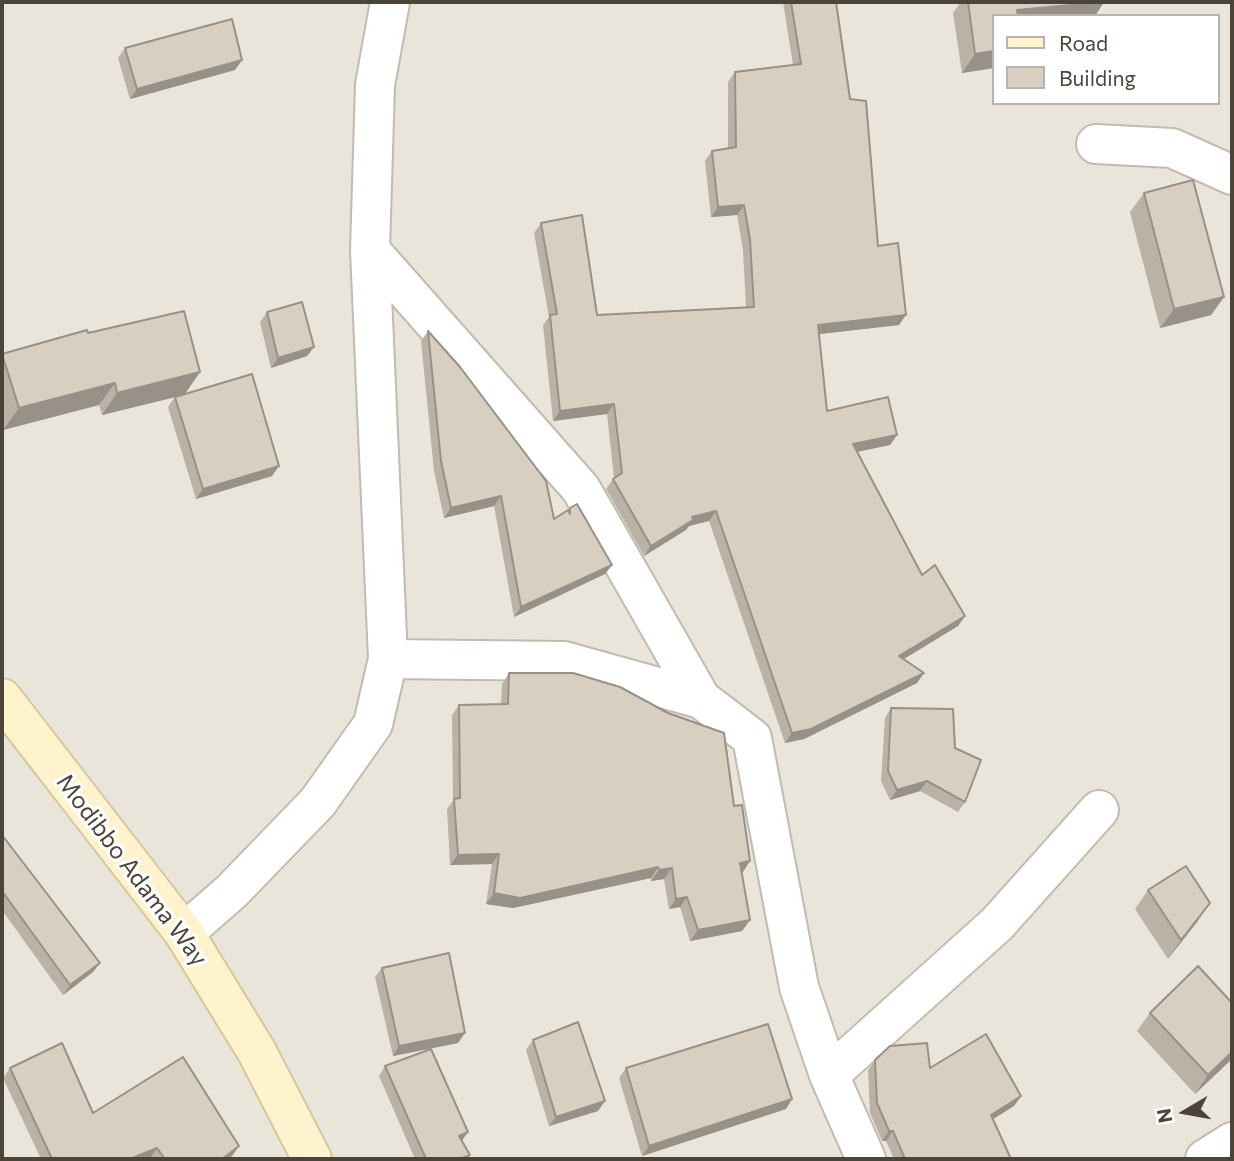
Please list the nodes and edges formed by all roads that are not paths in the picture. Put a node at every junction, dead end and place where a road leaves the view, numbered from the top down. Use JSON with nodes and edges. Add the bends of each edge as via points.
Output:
{"nodes":[{"id":1,"x":390,"y":2,"type":"edge"},
{"id":2,"x":1096,"y":144,"type":"dead end"},
{"id":3,"x":1232,"y":175,"type":"edge"},
{"id":4,"x":370,"y":250,"type":"junction"},
{"id":5,"x":388,"y":659,"type":"junction"},
{"id":6,"x":2,"y":698,"type":"edge"},
{"id":7,"x":701,"y":699,"type":"junction"},
{"id":8,"x":1099,"y":810,"type":"dead end"},
{"id":9,"x":184,"y":933,"type":"junction"},
{"id":10,"x":829,"y":1075,"type":"junction"},
{"id":11,"x":1232,"y":1142,"type":"edge"},
{"id":12,"x":313,"y":1159,"type":"edge"},
{"id":13,"x":866,"y":1159,"type":"edge"},
{"id":14,"x":1205,"y":1159,"type":"edge"}],
"edges":[{"from":1,"to":4,"type":"street","via":[[375,85]]},
{"from":2,"to":3,"type":"street","via":[[1172,148]]},
{"from":4,"to":5,"type":"street"},
{"from":4,"to":7,"type":"street","via":[[581,489]]},
{"from":5,"to":7,"type":"street","via":[[564,661]]},
{"from":5,"to":9,"type":"street","via":[[373,724],[318,802],[232,891]]},
{"from":6,"to":9,"type":"main road","name":"Modibbo Adama Way"},
{"from":7,"to":10,"type":"street","via":[[752,738],[799,987]]},
{"from":8,"to":10,"type":"street","via":[[997,924]]},
{"from":9,"to":12,"type":"main road","name":"Modibbo Adama Way","via":[[257,1052]]},
{"from":10,"to":13,"type":"street"},
{"from":11,"to":14,"type":"street"}]}
